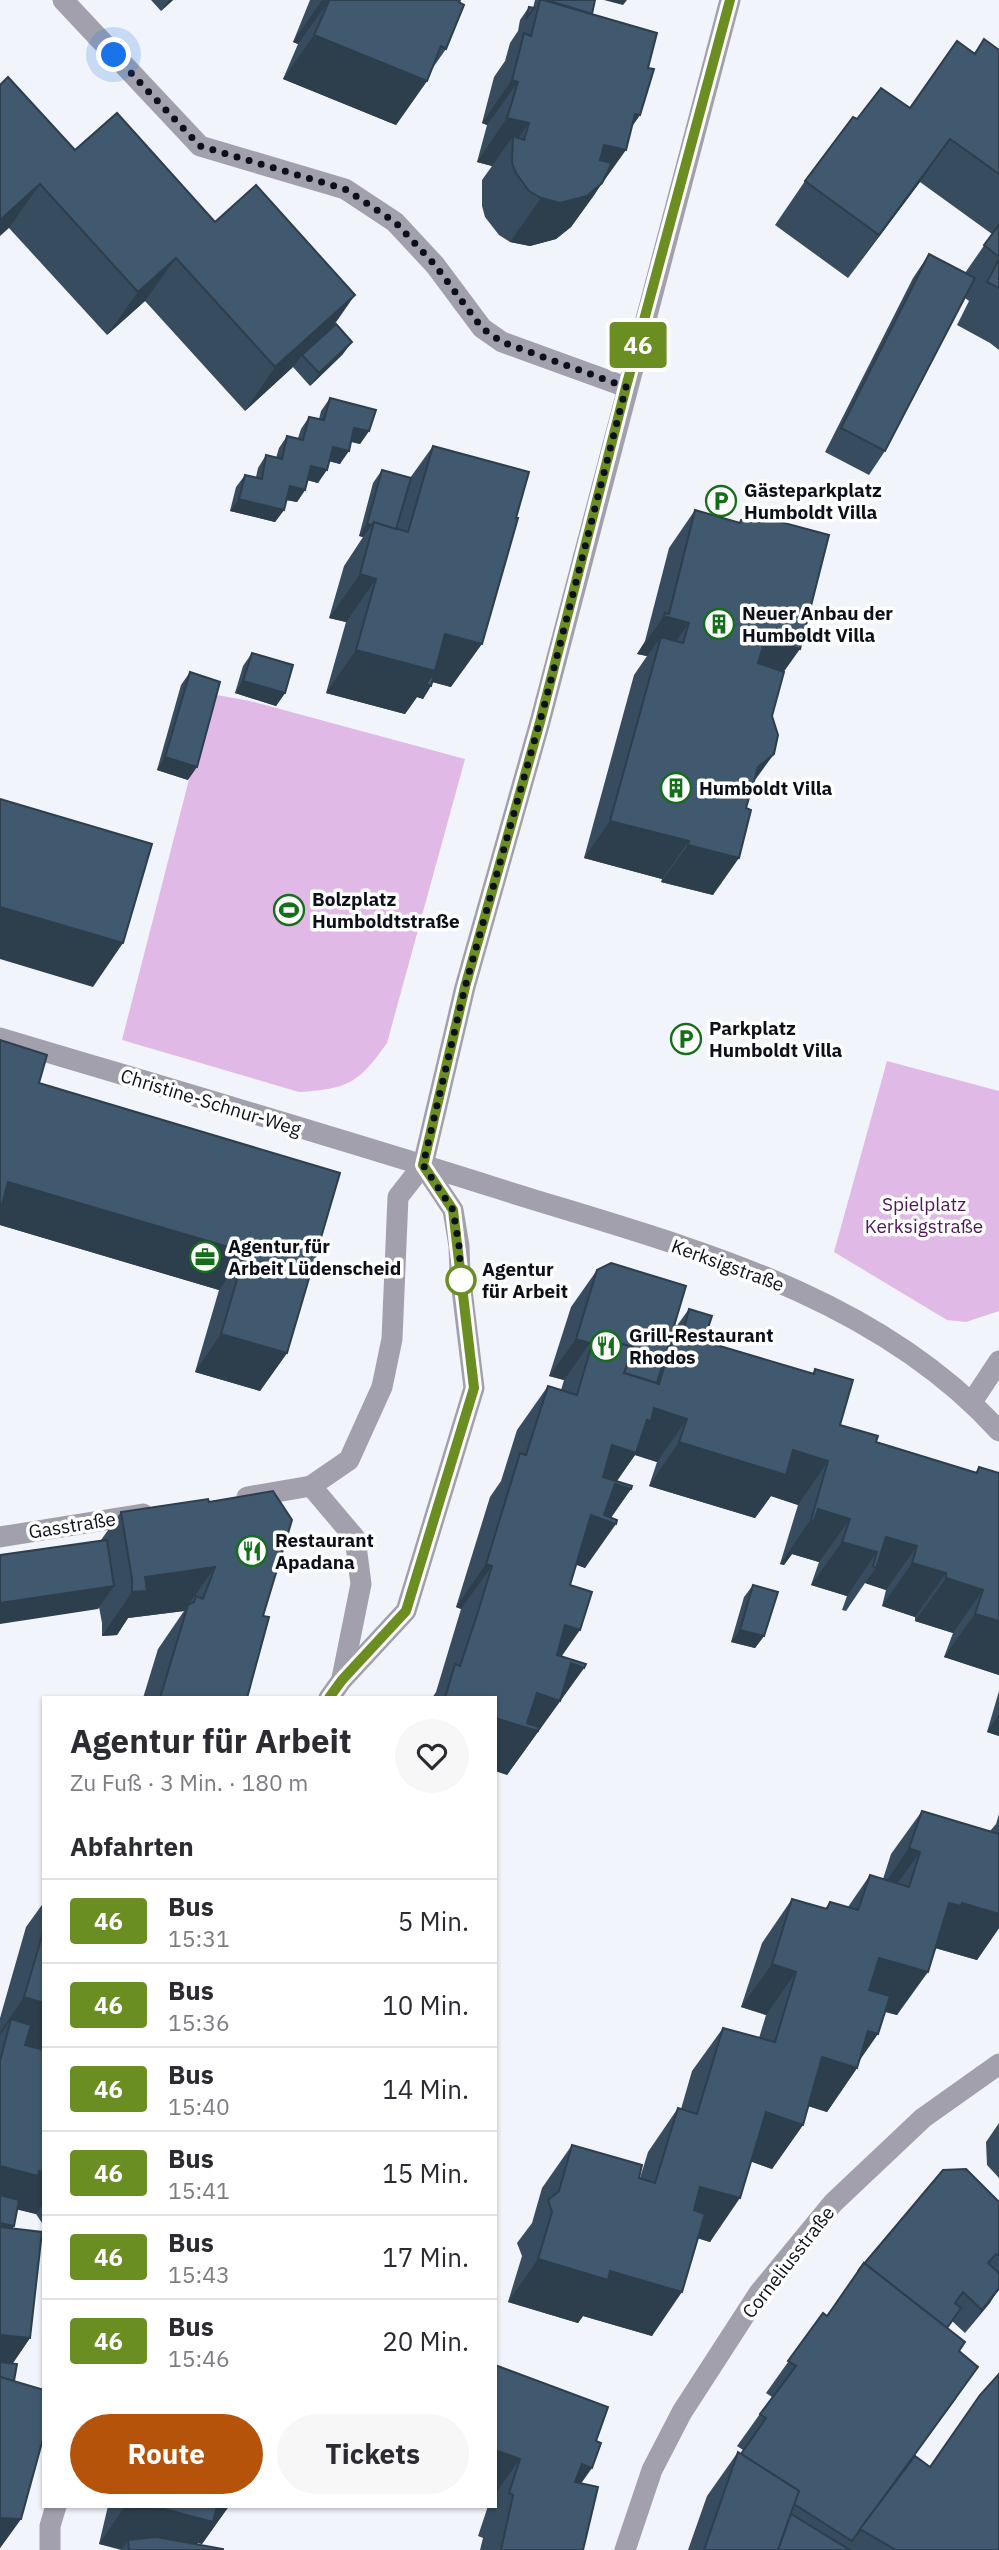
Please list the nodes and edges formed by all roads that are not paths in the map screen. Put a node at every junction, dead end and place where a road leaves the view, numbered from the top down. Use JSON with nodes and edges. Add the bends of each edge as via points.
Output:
{"nodes":[{"id":1,"x":63,"y":0,"type":"edge"},
{"id":2,"x":730,"y":0,"type":"edge"},
{"id":3,"x":626,"y":387,"type":"junction"},
{"id":4,"x":0,"y":1038,"type":"edge"},
{"id":5,"x":423,"y":1165,"type":"junction"},
{"id":6,"x":999,"y":1361,"type":"edge"},
{"id":7,"x":972,"y":1402,"type":"junction"},
{"id":8,"x":999,"y":1431,"type":"edge"},
{"id":9,"x":311,"y":1486,"type":"junction"},
{"id":10,"x":222,"y":1502,"type":"edge"},
{"id":11,"x":157,"y":1512,"type":"edge"},
{"id":12,"x":0,"y":1536,"type":"edge"},
{"id":13,"x":342,"y":1680,"type":"junction"},
{"id":14,"x":330,"y":1696,"type":"edge"},
{"id":15,"x":999,"y":2064,"type":"edge"},
{"id":16,"x":55,"y":2508,"type":"edge"},
{"id":17,"x":50,"y":2550,"type":"edge"},
{"id":18,"x":625,"y":2550,"type":"edge"}],
"edges":[{"from":1,"to":3,"type":"street","via":[[200,146],[345,189],[395,222],[435,265],[482,328],[502,342]]},
{"from":2,"to":3,"type":"street"},
{"from":3,"to":5,"type":"street","via":[[540,722],[465,987]]},
{"from":4,"to":5,"type":"street","name":"Christine-Schnur-Weg"},
{"from":5,"to":7,"type":"street","name":"Kerksigstraße","via":[[733,1263],[801,1292],[885,1336]]},
{"from":5,"to":9,"type":"street","via":[[398,1198],[392,1339],[382,1387],[349,1460]]},
{"from":5,"to":13,"type":"street","via":[[453,1210],[474,1388],[406,1611]]},
{"from":6,"to":7,"type":"street"},
{"from":7,"to":8,"type":"street","name":"Kerksigstraße"},
{"from":9,"to":10,"type":"street"},
{"from":9,"to":13,"type":"street","via":[[355,1538],[361,1584]]},
{"from":11,"to":12,"type":"street","name":"Gasstraße"},
{"from":13,"to":14,"type":"street"},
{"from":15,"to":18,"type":"street","name":"Corneliusstraße","via":[[923,2118],[833,2203],[759,2293],[682,2412],[652,2470]]},
{"from":16,"to":17,"type":"street"}]}
